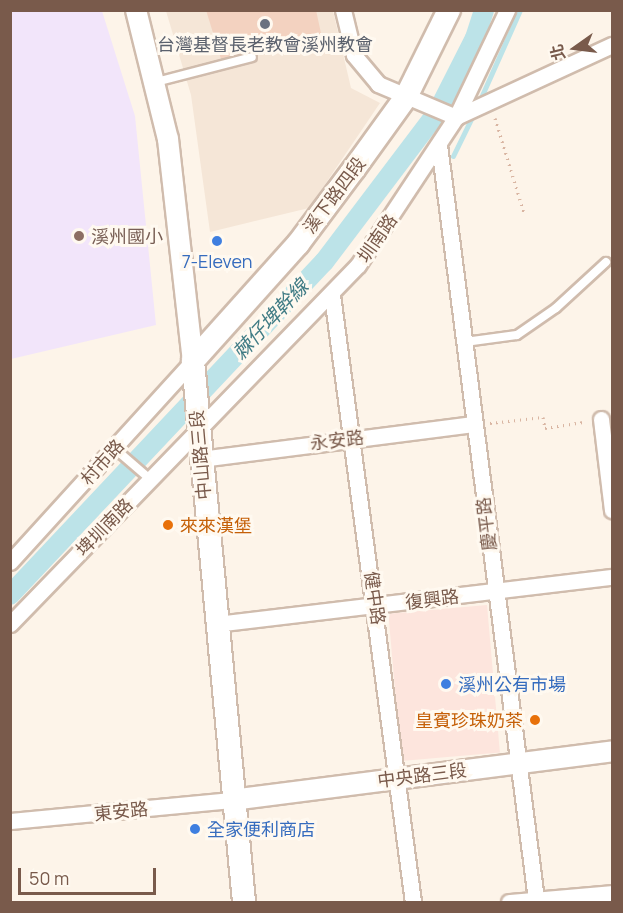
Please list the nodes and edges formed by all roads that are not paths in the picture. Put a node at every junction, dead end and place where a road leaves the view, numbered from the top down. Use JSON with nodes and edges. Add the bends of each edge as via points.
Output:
{"nodes":[{"id":1,"x":136,"y":10,"type":"edge"},
{"id":2,"x":343,"y":10,"type":"edge"},
{"id":3,"x":449,"y":10,"type":"edge"},
{"id":4,"x":507,"y":10,"type":"edge"},
{"id":5,"x":612,"y":45,"type":"edge"},
{"id":6,"x":252,"y":57,"type":"dead end"},
{"id":7,"x":156,"y":82,"type":"junction"},
{"id":8,"x":406,"y":97,"type":"junction"},
{"id":9,"x":456,"y":117,"type":"junction"},
{"id":10,"x":439,"y":145,"type":"junction"},
{"id":11,"x":606,"y":262,"type":"dead end"},
{"id":12,"x":332,"y":295,"type":"junction"},
{"id":13,"x":465,"y":342,"type":"junction"},
{"id":14,"x":194,"y":361,"type":"junction"},
{"id":15,"x":601,"y":419,"type":"road end"},
{"id":16,"x":474,"y":424,"type":"junction"},
{"id":17,"x":198,"y":429,"type":"junction"},
{"id":18,"x":351,"y":437,"type":"junction"},
{"id":19,"x":114,"y":448,"type":"junction"},
{"id":20,"x":200,"y":459,"type":"junction"},
{"id":21,"x":150,"y":479,"type":"junction"},
{"id":22,"x":612,"y":510,"type":"edge"},
{"id":23,"x":10,"y":562,"type":"edge"},
{"id":24,"x":612,"y":577,"type":"edge"},
{"id":25,"x":494,"y":592,"type":"junction"},
{"id":26,"x":376,"y":606,"type":"junction"},
{"id":27,"x":10,"y":624,"type":"edge"},
{"id":28,"x":216,"y":624,"type":"junction"},
{"id":29,"x":612,"y":751,"type":"edge"},
{"id":30,"x":515,"y":763,"type":"junction"},
{"id":31,"x":398,"y":778,"type":"junction"},
{"id":32,"x":232,"y":800,"type":"junction"},
{"id":33,"x":10,"y":821,"type":"edge"},
{"id":34,"x":612,"y":893,"type":"edge"},
{"id":35,"x":536,"y":901,"type":"edge"},
{"id":36,"x":244,"y":903,"type":"edge"},
{"id":37,"x":412,"y":903,"type":"edge"},
{"id":38,"x":509,"y":903,"type":"edge"}],
"edges":[{"from":1,"to":7,"type":"street","name":"中山路三段"},
{"from":2,"to":8,"type":"street","via":[[354,55],[378,84]]},
{"from":3,"to":8,"type":"main road","name":"溪下路四段","via":[[439,40]]},
{"from":4,"to":9,"type":"street","name":"圳南路"},
{"from":5,"to":9,"type":"street"},
{"from":6,"to":7,"type":"lane"},
{"from":7,"to":14,"type":"street","name":"中山路三段","via":[[168,139]]},
{"from":8,"to":9,"type":"street"},
{"from":8,"to":14,"type":"main road","name":"溪下路四段","via":[[298,244]]},
{"from":9,"to":10,"type":"street","name":"圳南路"},
{"from":10,"to":12,"type":"street","name":"圳南路"},
{"from":10,"to":13,"type":"street","name":"慶平路"},
{"from":11,"to":13,"type":"lane","via":[[556,308],[517,335]]},
{"from":12,"to":17,"type":"street","name":"圳南路"},
{"from":12,"to":18,"type":"street","name":"健中路"},
{"from":13,"to":16,"type":"street","name":"慶平路"},
{"from":14,"to":17,"type":"main road","name":"中山路三段"},
{"from":14,"to":19,"type":"street","name":"村市路"},
{"from":15,"to":22,"type":"street"},
{"from":16,"to":18,"type":"street","name":"永安路"},
{"from":16,"to":25,"type":"street","name":"慶平路"},
{"from":17,"to":20,"type":"main road","name":"中山路三段"},
{"from":17,"to":21,"type":"street","name":"埤圳南路"},
{"from":18,"to":20,"type":"street","name":"永安路"},
{"from":18,"to":26,"type":"street","name":"健中路"},
{"from":19,"to":21,"type":"lane"},
{"from":19,"to":23,"type":"street","name":"村市路"},
{"from":20,"to":28,"type":"main road","name":"中山路三段"},
{"from":21,"to":27,"type":"street","name":"埤圳南路"},
{"from":24,"to":25,"type":"street","name":"復興路"},
{"from":25,"to":26,"type":"street","name":"復興路"},
{"from":25,"to":30,"type":"street","name":"慶平路"},
{"from":26,"to":28,"type":"street","name":"復興路"},
{"from":26,"to":31,"type":"street","name":"健中路"},
{"from":28,"to":32,"type":"main road","name":"中山路三段"},
{"from":29,"to":30,"type":"street","name":"中央路三段"},
{"from":30,"to":31,"type":"street","name":"中央路三段"},
{"from":30,"to":35,"type":"street","name":"慶平路"},
{"from":31,"to":32,"type":"street","name":"中央路三段"},
{"from":31,"to":37,"type":"street","name":"健中路"},
{"from":32,"to":33,"type":"street","name":"東安路"},
{"from":32,"to":36,"type":"main road","name":"中山路三段"},
{"from":34,"to":35,"type":"street"},
{"from":35,"to":38,"type":"street"}]}
